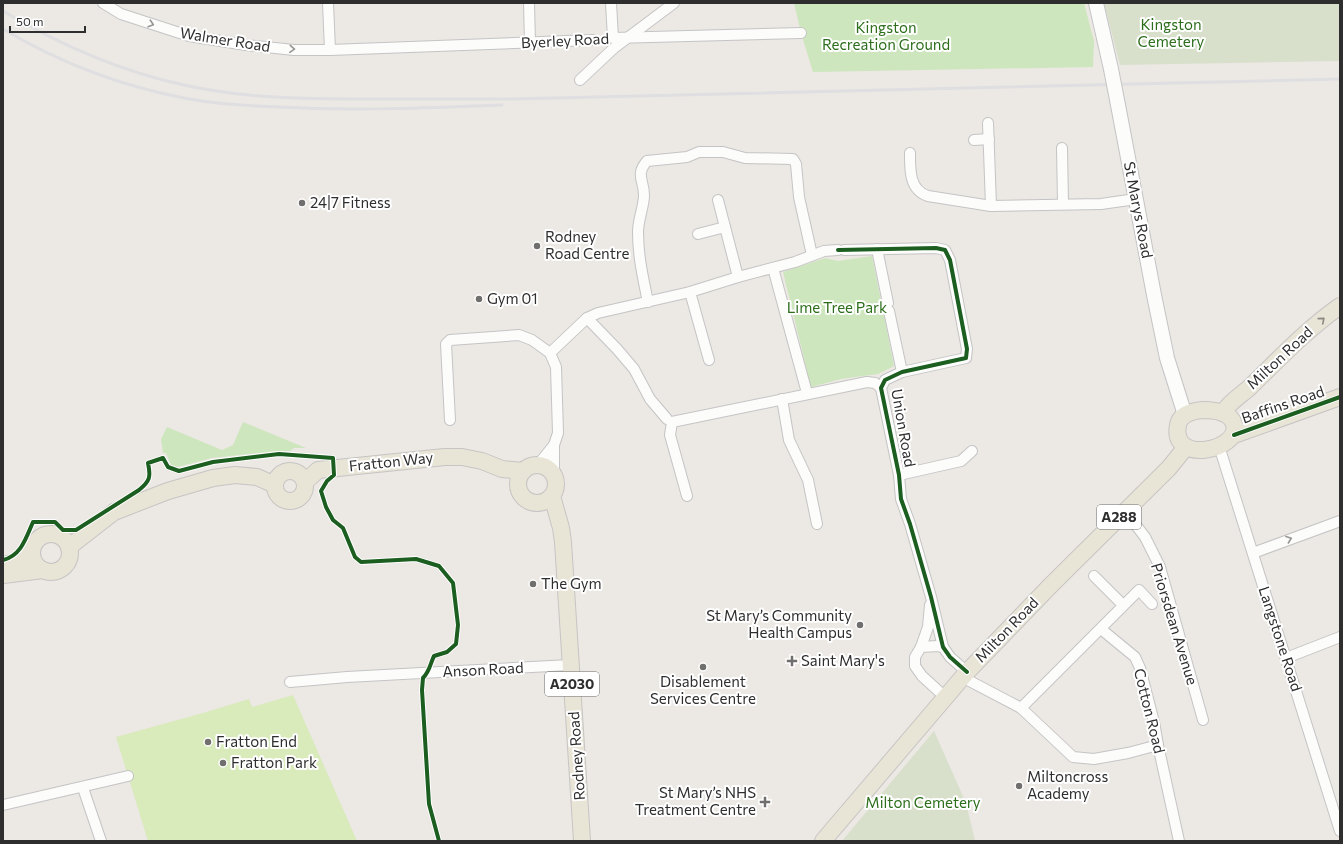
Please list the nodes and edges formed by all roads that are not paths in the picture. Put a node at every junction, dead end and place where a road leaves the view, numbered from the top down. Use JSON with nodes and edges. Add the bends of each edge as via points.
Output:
{"nodes":[{"id":1,"x":103,"y":3,"type":"edge"},
{"id":2,"x":328,"y":3,"type":"edge"},
{"id":3,"x":529,"y":3,"type":"edge"},
{"id":4,"x":611,"y":3,"type":"edge"},
{"id":5,"x":674,"y":3,"type":"edge"},
{"id":6,"x":1096,"y":3,"type":"edge"},
{"id":7,"x":801,"y":33,"type":"dead end"},
{"id":8,"x":627,"y":38,"type":"junction"},
{"id":9,"x":593,"y":40,"type":"dead end"},
{"id":10,"x":530,"y":43,"type":"junction"},
{"id":11,"x":330,"y":50,"type":"junction"},
{"id":12,"x":580,"y":80,"type":"dead end"},
{"id":13,"x":988,"y":123,"type":"dead end"},
{"id":14,"x":989,"y":139,"type":"junction"},
{"id":15,"x":974,"y":140,"type":"dead end"},
{"id":16,"x":1062,"y":148,"type":"dead end"},
{"id":17,"x":910,"y":153,"type":"dead end"},
{"id":18,"x":1136,"y":199,"type":"junction"},
{"id":19,"x":718,"y":200,"type":"dead end"},
{"id":20,"x":1063,"y":204,"type":"junction"},
{"id":21,"x":991,"y":206,"type":"junction"},
{"id":22,"x":725,"y":227,"type":"junction"},
{"id":23,"x":698,"y":234,"type":"dead end"},
{"id":24,"x":877,"y":249,"type":"junction"},
{"id":25,"x":812,"y":255,"type":"junction"},
{"id":26,"x":773,"y":268,"type":"junction"},
{"id":27,"x":738,"y":277,"type":"junction"},
{"id":28,"x":690,"y":292,"type":"junction"},
{"id":29,"x":648,"y":302,"type":"junction"},
{"id":30,"x":1340,"y":306,"type":"edge"},
{"id":31,"x":587,"y":318,"type":"junction"},
{"id":32,"x":550,"y":353,"type":"junction"},
{"id":33,"x":709,"y":360,"type":"dead end"},
{"id":34,"x":902,"y":372,"type":"junction"},
{"id":35,"x":881,"y":388,"type":"junction"},
{"id":36,"x":807,"y":393,"type":"junction"},
{"id":37,"x":1340,"y":397,"type":"edge"},
{"id":38,"x":782,"y":399,"type":"junction"},
{"id":39,"x":1223,"y":413,"type":"junction"},
{"id":40,"x":1185,"y":415,"type":"junction"},
{"id":41,"x":450,"y":420,"type":"dead end"},
{"id":42,"x":669,"y":421,"type":"junction"},
{"id":43,"x":1234,"y":435,"type":"junction"},
{"id":44,"x":554,"y":446,"type":"junction"},
{"id":45,"x":1219,"y":446,"type":"junction"},
{"id":46,"x":1186,"y":447,"type":"junction"},
{"id":47,"x":972,"y":451,"type":"dead end"},
{"id":48,"x":482,"y":461,"type":"junction"},
{"id":49,"x":530,"y":468,"type":"junction"},
{"id":50,"x":899,"y":475,"type":"junction"},
{"id":51,"x":554,"y":477,"type":"junction"},
{"id":52,"x":305,"y":482,"type":"junction"},
{"id":53,"x":275,"y":485,"type":"junction"},
{"id":54,"x":520,"y":492,"type":"junction"},
{"id":55,"x":552,"y":496,"type":"junction"},
{"id":56,"x":687,"y":496,"type":"dead end"},
{"id":57,"x":537,"y":503,"type":"junction"},
{"id":58,"x":1125,"y":511,"type":"junction"},
{"id":59,"x":1340,"y":521,"type":"edge"},
{"id":60,"x":817,"y":524,"type":"dead end"},
{"id":61,"x":561,"y":528,"type":"junction"},
{"id":62,"x":69,"y":547,"type":"junction"},
{"id":63,"x":32,"y":550,"type":"junction"},
{"id":64,"x":1252,"y":553,"type":"junction"},
{"id":65,"x":3,"y":565,"type":"edge"},
{"id":66,"x":42,"y":570,"type":"junction"},
{"id":67,"x":3,"y":575,"type":"edge"},
{"id":68,"x":1094,"y":576,"type":"dead end"},
{"id":69,"x":931,"y":597,"type":"junction"},
{"id":70,"x":1152,"y":604,"type":"dead end"},
{"id":71,"x":1123,"y":605,"type":"junction"},
{"id":72,"x":1101,"y":629,"type":"junction"},
{"id":73,"x":1340,"y":638,"type":"edge"},
{"id":74,"x":921,"y":647,"type":"junction"},
{"id":75,"x":943,"y":647,"type":"junction"},
{"id":76,"x":1286,"y":658,"type":"junction"},
{"id":77,"x":570,"y":665,"type":"junction"},
{"id":78,"x":964,"y":675,"type":"junction"},
{"id":79,"x":290,"y":682,"type":"dead end"},
{"id":80,"x":945,"y":697,"type":"junction"},
{"id":81,"x":1021,"y":708,"type":"junction"},
{"id":82,"x":1203,"y":720,"type":"dead end"},
{"id":83,"x":1158,"y":745,"type":"junction"},
{"id":84,"x":128,"y":776,"type":"dead end"},
{"id":85,"x":83,"y":788,"type":"junction"},
{"id":86,"x":3,"y":805,"type":"edge"},
{"id":87,"x":1340,"y":832,"type":"edge"},
{"id":88,"x":101,"y":841,"type":"edge"},
{"id":89,"x":582,"y":841,"type":"edge"},
{"id":90,"x":823,"y":841,"type":"edge"},
{"id":91,"x":1179,"y":841,"type":"edge"}],
"edges":[{"from":1,"to":11,"type":"street","name":"Walmer Road","one_way":true,"via":[[121,14],[189,36],[294,50]]},
{"from":2,"to":11,"type":"street"},
{"from":3,"to":10,"type":"street"},
{"from":4,"to":8,"type":"street","name":"Byerley Road","via":[[613,38]]},
{"from":5,"to":8,"type":"street"},
{"from":6,"to":18,"type":"street","name":"St Marys Road","bridge":true},
{"from":7,"to":8,"type":"street","name":"Byerley Road"},
{"from":8,"to":12,"type":"street"},
{"from":9,"to":10,"type":"street","name":"Byerley Road"},
{"from":10,"to":11,"type":"street","name":"Byerley Road"},
{"from":13,"to":14,"type":"street"},
{"from":14,"to":15,"type":"street"},
{"from":14,"to":21,"type":"street"},
{"from":16,"to":20,"type":"street"},
{"from":17,"to":21,"type":"street","via":[[910,175],[914,186],[922,195]]},
{"from":18,"to":20,"type":"street","via":[[1101,204]]},
{"from":18,"to":40,"type":"street","name":"St Marys Road","via":[[1166,350]]},
{"from":19,"to":22,"type":"street"},
{"from":20,"to":21,"type":"street"},
{"from":22,"to":23,"type":"street"},
{"from":22,"to":27,"type":"street"},
{"from":24,"to":25,"type":"street","name":"Union Road","via":[[824,251]]},
{"from":24,"to":34,"type":"street"},
{"from":24,"to":34,"type":"street","name":"Union Road","via":[[936,248],[945,250],[950,260],[967,349],[966,358]]},
{"from":25,"to":26,"type":"street","name":"Union Road"},
{"from":25,"to":29,"type":"street","via":[[793,159],[745,158],[723,152],[699,152],[687,157],[648,161],[641,169],[644,195],[638,230],[639,256]]},
{"from":26,"to":27,"type":"street","name":"Union Road"},
{"from":26,"to":36,"type":"street"},
{"from":27,"to":28,"type":"street","name":"Union Road"},
{"from":28,"to":29,"type":"street","name":"Union Road"},
{"from":28,"to":33,"type":"street"},
{"from":29,"to":31,"type":"street","name":"Union Road","via":[[598,313]]},
{"from":39,"to":30,"type":"main road","name":"Milton Road","one_way":true,"via":[[1226,407],[1286,352]]},
{"from":31,"to":32,"type":"street","name":"Union Road"},
{"from":31,"to":42,"type":"street","via":[[634,369],[650,399]]},
{"from":32,"to":41,"type":"street","via":[[532,340],[520,336],[450,340],[446,344]]},
{"from":32,"to":44,"type":"street","via":[[556,367],[558,433]]},
{"from":34,"to":35,"type":"street","name":"Union Road","via":[[884,380]]},
{"from":35,"to":36,"type":"street","name":"Union Road","via":[[875,383],[867,382]]},
{"from":35,"to":50,"type":"street","name":"Union Road"},
{"from":36,"to":38,"type":"street","name":"Union Road"},
{"from":37,"to":43,"type":"main road","name":"Baffins Road"},
{"from":38,"to":42,"type":"street","name":"Union Road"},
{"from":38,"to":60,"type":"street","via":[[789,440],[808,480]]},
{"from":39,"to":40,"type":"main road","via":[[1202,410]]},
{"from":39,"to":43,"type":"main road","via":[[1231,418]]},
{"from":40,"to":46,"type":"main road","via":[[1178,423],[1177,431]]},
{"from":42,"to":56,"type":"street","via":[[670,435]]},
{"from":43,"to":45,"type":"main road"},
{"from":44,"to":49,"type":"street"},
{"from":44,"to":51,"type":"street"},
{"from":45,"to":46,"type":"main road","via":[[1195,450]]},
{"from":45,"to":64,"type":"street","name":"Langstone Road"},
{"from":46,"to":58,"type":"main road","name":"Milton Road","number":"A288","via":[[1169,468]]},
{"from":47,"to":50,"type":"street","via":[[961,461]]},
{"from":48,"to":49,"type":"main road","name":"Fratton Way","via":[[502,469]]},
{"from":48,"to":52,"type":"main road","name":"Fratton Way","via":[[445,457],[333,468],[318,470]]},
{"from":48,"to":54,"type":"main road","name":"Fratton Way"},
{"from":49,"to":51,"type":"main road","via":[[547,469]]},
{"from":49,"to":54,"type":"main road","via":[[518,481]]},
{"from":50,"to":69,"type":"street","name":"Union Road","via":[[902,499]]},
{"from":51,"to":55,"type":"main road","number":"A2030","via":[[555,487]]},
{"from":52,"to":53,"type":"main road","via":[[300,474],[292,470],[278,476]]},
{"from":52,"to":53,"type":"main road","name":"Fratton Way","via":[[306,488],[302,496],[291,501],[278,495]]},
{"from":53,"to":62,"type":"main road","name":"Fratton Way","via":[[257,477],[235,475],[213,478],[168,491],[114,512]]},
{"from":54,"to":57,"type":"main road","via":[[526,500]]},
{"from":55,"to":57,"type":"main road"},
{"from":55,"to":61,"type":"main road","name":"Rodney Road","number":"A2030"},
{"from":57,"to":61,"type":"main road"},
{"from":58,"to":78,"type":"main road","name":"Milton Road","number":"A288"},
{"from":58,"to":82,"type":"street","name":"Priorsdean Avenue","via":[[1145,537],[1160,567]]},
{"from":64,"to":59,"type":"street","one_way":true},
{"from":61,"to":77,"type":"main road","name":"Rodney Road","number":"A2030"},
{"from":62,"to":63,"type":"main road","via":[[63,539],[50,534],[40,537]]},
{"from":62,"to":66,"type":"main road","via":[[70,554],[65,566],[54,572]]},
{"from":63,"to":65,"type":"main road","via":[[16,562]]},
{"from":63,"to":66,"type":"main road","via":[[34,562]]},
{"from":64,"to":76,"type":"street","name":"Langstone Road"},
{"from":66,"to":67,"type":"main road"},
{"from":68,"to":71,"type":"street"},
{"from":69,"to":74,"type":"street","name":"Union Road","via":[[928,627]]},
{"from":69,"to":75,"type":"street","name":"Union Road"},
{"from":70,"to":71,"type":"street","via":[[1139,590]]},
{"from":71,"to":72,"type":"street"},
{"from":72,"to":81,"type":"street"},
{"from":72,"to":83,"type":"street","name":"Cotton Road","via":[[1135,658],[1140,668]]},
{"from":73,"to":76,"type":"street"},
{"from":74,"to":75,"type":"street"},
{"from":74,"to":80,"type":"street","name":"Union Road","via":[[915,657],[915,666]]},
{"from":75,"to":78,"type":"street","name":"Union Road"},
{"from":76,"to":87,"type":"street","name":"Langstone Road"},
{"from":77,"to":79,"type":"street","name":"Anson Road"},
{"from":77,"to":89,"type":"main road","name":"Rodney Road","number":"A2030"},
{"from":78,"to":80,"type":"main road","name":"Milton Road","number":"A288"},
{"from":78,"to":81,"type":"street"},
{"from":80,"to":90,"type":"main road","name":"Milton Road","number":"A288"},
{"from":81,"to":83,"type":"street","via":[[1073,757],[1094,759]]},
{"from":83,"to":91,"type":"street","name":"Cotton Road"},
{"from":84,"to":85,"type":"street"},
{"from":85,"to":86,"type":"street"},
{"from":85,"to":88,"type":"street"}]}
